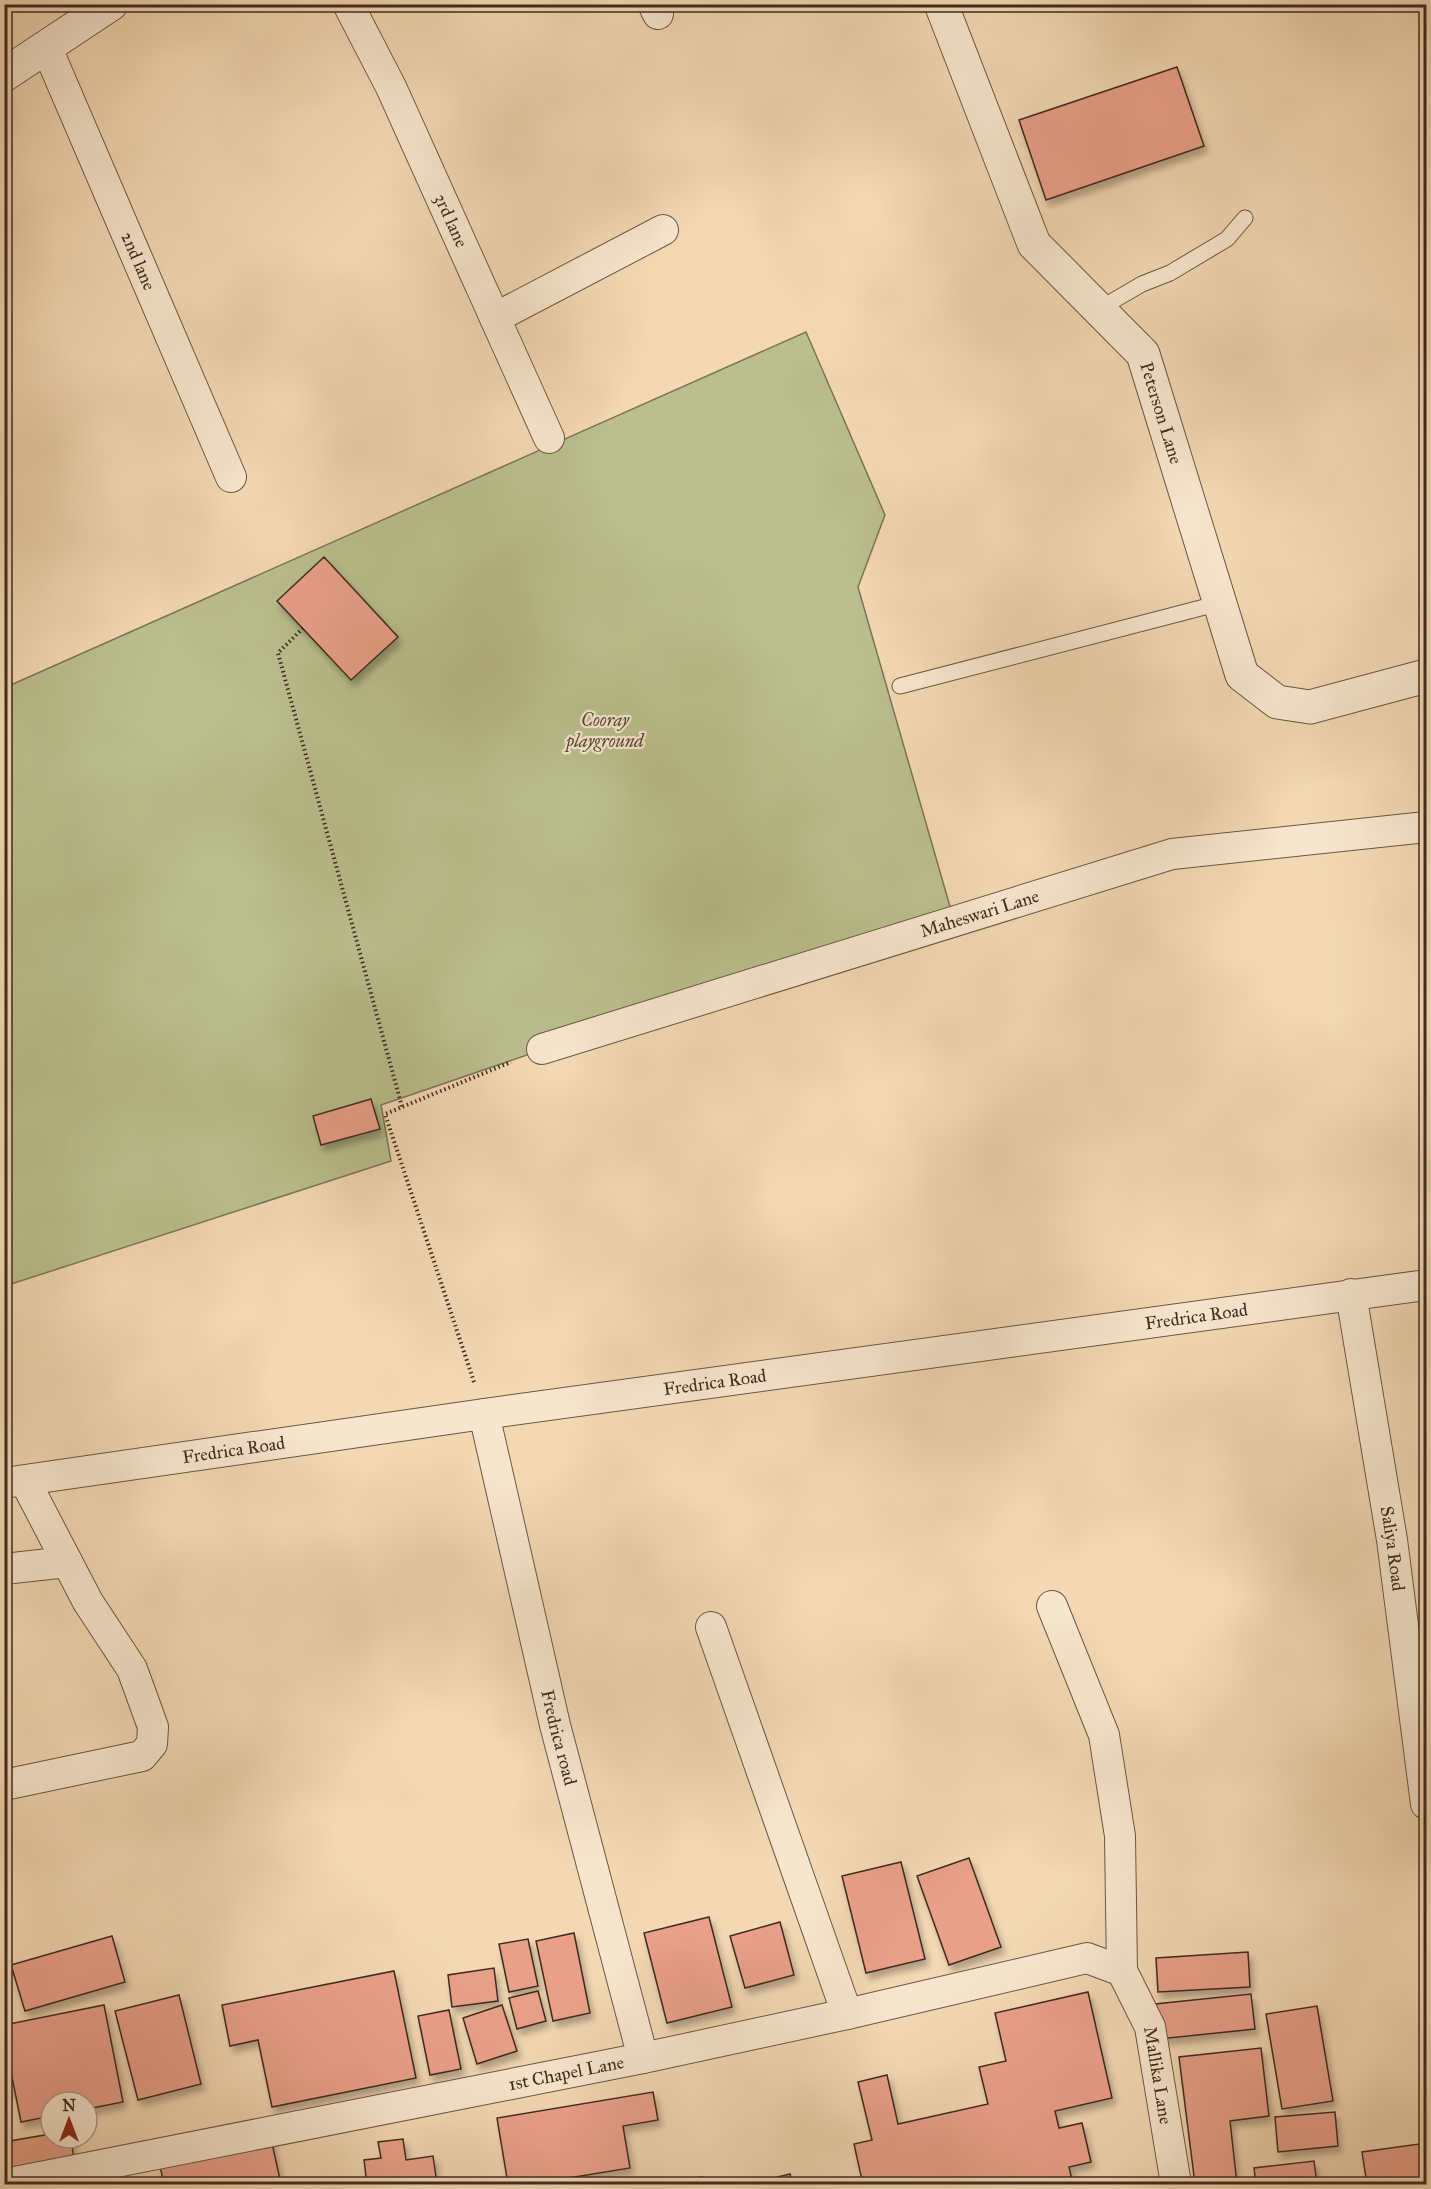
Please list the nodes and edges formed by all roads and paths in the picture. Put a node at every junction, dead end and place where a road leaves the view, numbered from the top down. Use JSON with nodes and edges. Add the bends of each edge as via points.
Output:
{"nodes":[{"id":1,"x":111,"y":4,"type":"edge"},
{"id":2,"x":348,"y":4,"type":"edge"},
{"id":3,"x":941,"y":4,"type":"edge"},
{"id":4,"x":46,"y":46,"type":"junction"},
{"id":5,"x":4,"y":75,"type":"edge"},
{"id":6,"x":1245,"y":218,"type":"dead end"},
{"id":7,"x":663,"y":230,"type":"dead end"},
{"id":8,"x":1099,"y":309,"type":"junction"},
{"id":9,"x":495,"y":318,"type":"junction"},
{"id":10,"x":549,"y":438,"type":"dead end"},
{"id":11,"x":231,"y":477,"type":"dead end"},
{"id":12,"x":1220,"y":603,"type":"junction"},
{"id":13,"x":303,"y":628,"type":"dead end"},
{"id":14,"x":1426,"y":676,"type":"edge"},
{"id":15,"x":900,"y":686,"type":"dead end"},
{"id":16,"x":1426,"y":827,"type":"edge"},
{"id":17,"x":542,"y":1049,"type":"joint"},
{"id":18,"x":402,"y":1107,"type":"junction"},
{"id":19,"x":1426,"y":1285,"type":"edge"},
{"id":20,"x":1351,"y":1294,"type":"junction"},
{"id":21,"x":484,"y":1414,"type":"junction"},
{"id":22,"x":15,"y":1482,"type":"edge"},
{"id":23,"x":67,"y":1562,"type":"junction"},
{"id":24,"x":4,"y":1569,"type":"edge"},
{"id":25,"x":1052,"y":1606,"type":"dead end"},
{"id":26,"x":711,"y":1627,"type":"dead end"},
{"id":27,"x":4,"y":1785,"type":"edge"},
{"id":28,"x":1426,"y":1804,"type":"edge"},
{"id":29,"x":1122,"y":1971,"type":"junction"},
{"id":30,"x":847,"y":2014,"type":"junction"},
{"id":31,"x":644,"y":2058,"type":"junction"},
{"id":32,"x":5,"y":2184,"type":"edge"},
{"id":33,"x":1176,"y":2184,"type":"edge"}],
"edges":[{"from":1,"to":4,"type":"street"},
{"from":2,"to":9,"type":"street","name":"3rd lane","via":[[391,87]]},
{"from":3,"to":8,"type":"street","name":"Peterson Lane","via":[[1034,244]]},
{"from":4,"to":5,"type":"street"},
{"from":4,"to":11,"type":"street","name":"2nd lane"},
{"from":6,"to":8,"type":"lane","via":[[1227,239]]},
{"from":7,"to":9,"type":"street"},
{"from":8,"to":12,"type":"street","name":"Peterson Lane","via":[[1143,354]]},
{"from":9,"to":10,"type":"street","name":"3rd lane"},
{"from":12,"to":14,"type":"street","name":"Peterson Lane","via":[[1242,675],[1276,702],[1310,707]]},
{"from":12,"to":15,"type":"lane"},
{"from":13,"to":18,"type":"path","via":[[278,653]]},
{"from":16,"to":17,"type":"street","name":"Maheswari Lane","via":[[1172,854]]},
{"from":17,"to":18,"type":"path"},
{"from":18,"to":21,"type":"path","via":[[386,1114]]},
{"from":19,"to":20,"type":"street","name":"Fredrica Road"},
{"from":20,"to":21,"type":"street","name":"Fredrica Road"},
{"from":20,"to":28,"type":"street","name":"Saliya Road","via":[[1392,1540]]},
{"from":21,"to":22,"type":"street","name":"Fredrica Road"},
{"from":21,"to":31,"type":"street","name":"Fredrica road","via":[[555,1725]]},
{"from":22,"to":23,"type":"street"},
{"from":23,"to":24,"type":"street"},
{"from":23,"to":27,"type":"street","via":[[132,1669],[153,1727],[152,1744],[142,1756]]},
{"from":25,"to":29,"type":"street","via":[[1104,1735],[1120,1836]]},
{"from":26,"to":30,"type":"street"},
{"from":29,"to":30,"type":"street","name":"1st Chapel Lane","via":[[1087,1958]]},
{"from":29,"to":33,"type":"street","name":"Mallika Lane","via":[[1150,2027]]},
{"from":30,"to":31,"type":"street","name":"1st Chapel Lane"},
{"from":31,"to":32,"type":"street","name":"1st Chapel Lane"}]}
